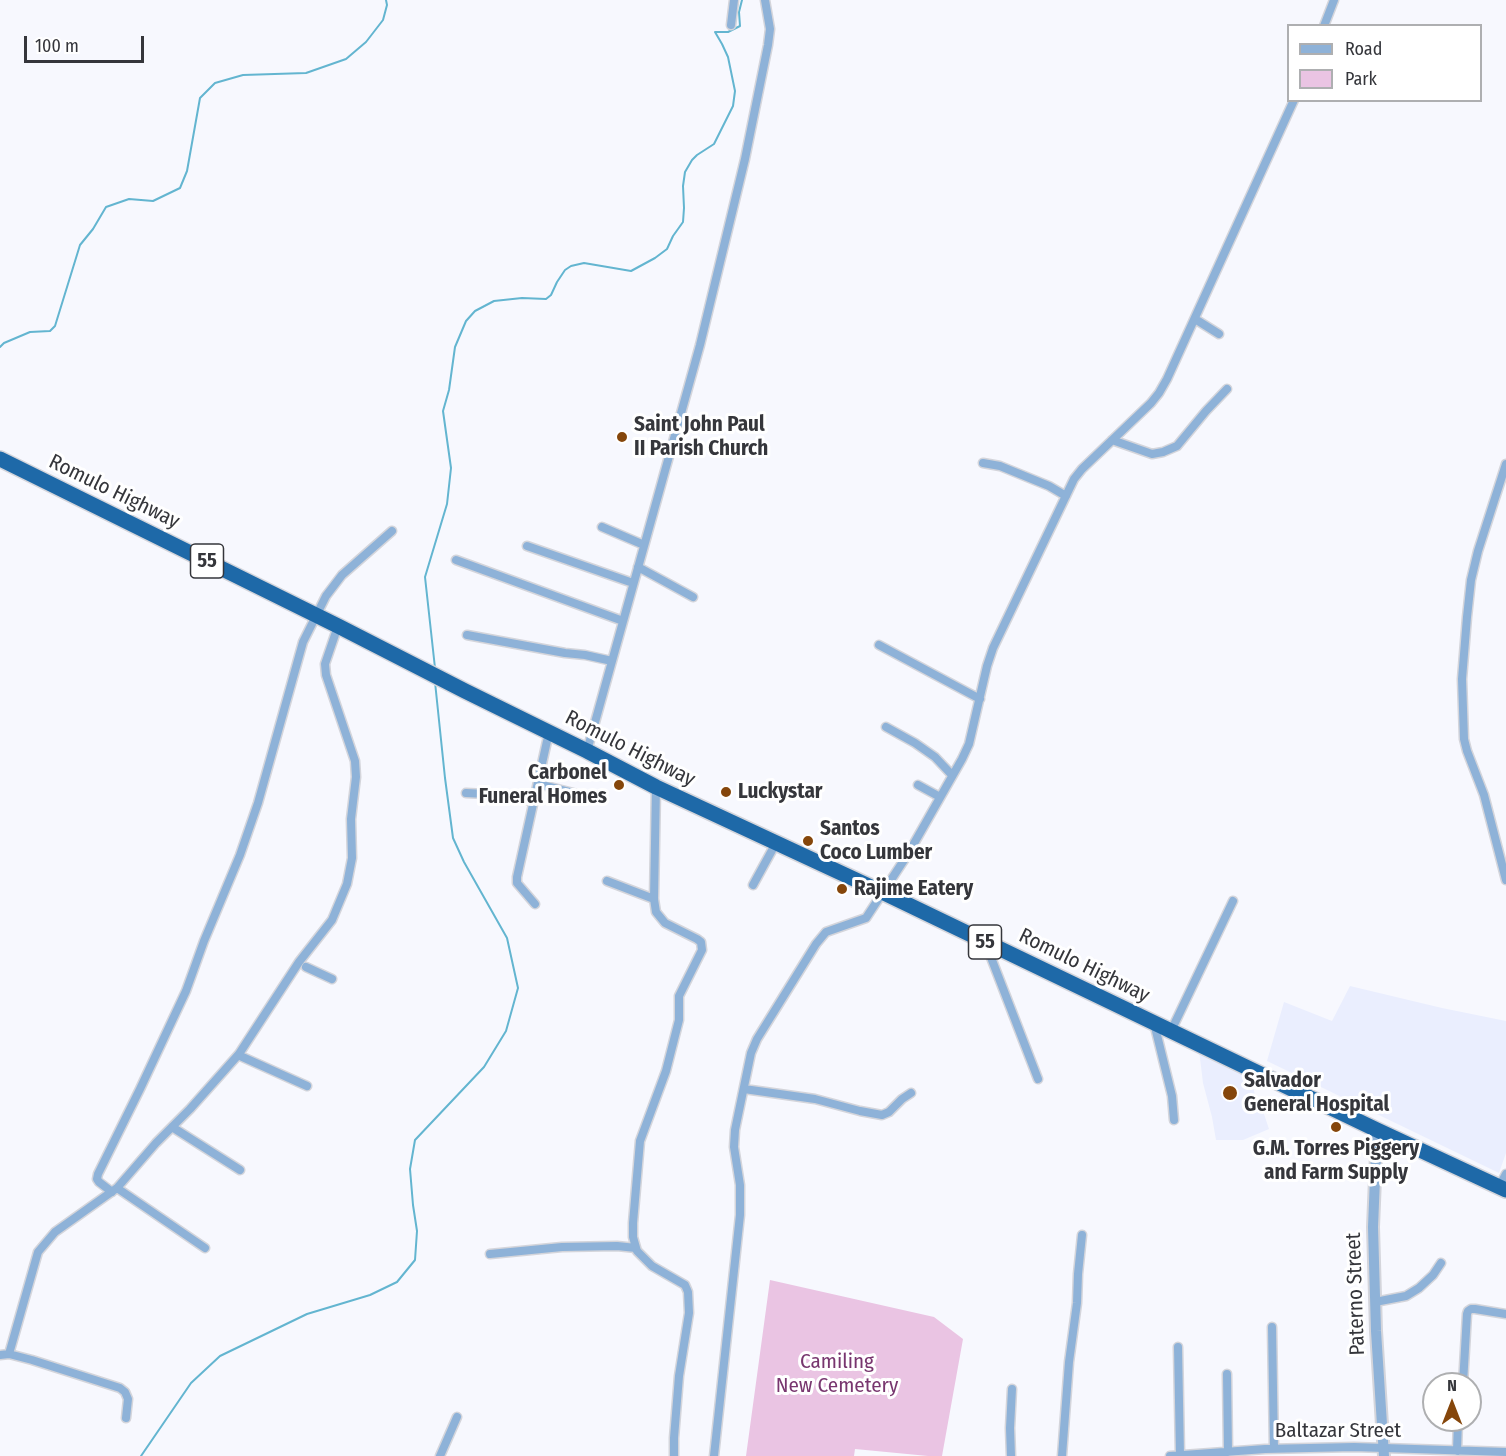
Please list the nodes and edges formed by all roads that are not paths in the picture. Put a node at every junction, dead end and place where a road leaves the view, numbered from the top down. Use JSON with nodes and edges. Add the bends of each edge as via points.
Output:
{"nodes":[{"id":1,"x":734,"y":0,"type":"edge"},
{"id":2,"x":765,"y":0,"type":"edge"},
{"id":3,"x":1334,"y":0,"type":"edge"},
{"id":4,"x":1325,"y":24,"type":"edge"},
{"id":5,"x":731,"y":25,"type":"dead end"},
{"id":6,"x":1293,"y":102,"type":"edge"},
{"id":7,"x":1195,"y":318,"type":"junction"},
{"id":8,"x":1219,"y":334,"type":"dead end"},
{"id":9,"x":1227,"y":389,"type":"dead end"},
{"id":10,"x":1112,"y":440,"type":"junction"},
{"id":11,"x":0,"y":459,"type":"edge"},
{"id":12,"x":983,"y":463,"type":"dead end"},
{"id":13,"x":1506,"y":464,"type":"edge"},
{"id":14,"x":1066,"y":496,"type":"junction"},
{"id":15,"x":602,"y":527,"type":"dead end"},
{"id":16,"x":392,"y":531,"type":"dead end"},
{"id":17,"x":644,"y":545,"type":"junction"},
{"id":18,"x":527,"y":546,"type":"dead end"},
{"id":19,"x":456,"y":560,"type":"dead end"},
{"id":20,"x":638,"y":567,"type":"junction"},
{"id":21,"x":633,"y":583,"type":"junction"},
{"id":22,"x":693,"y":597,"type":"dead end"},
{"id":23,"x":316,"y":615,"type":"junction"},
{"id":24,"x":623,"y":621,"type":"junction"},
{"id":25,"x":338,"y":626,"type":"junction"},
{"id":26,"x":467,"y":635,"type":"dead end"},
{"id":27,"x":879,"y":645,"type":"dead end"},
{"id":28,"x":612,"y":661,"type":"junction"},
{"id":29,"x":980,"y":699,"type":"junction"},
{"id":30,"x":886,"y":727,"type":"dead end"},
{"id":31,"x":549,"y":732,"type":"junction"},
{"id":32,"x":587,"y":751,"type":"junction"},
{"id":33,"x":952,"y":775,"type":"junction"},
{"id":34,"x":538,"y":784,"type":"junction"},
{"id":35,"x":918,"y":786,"type":"dead end"},
{"id":36,"x":656,"y":788,"type":"junction"},
{"id":37,"x":466,"y":793,"type":"dead end"},
{"id":38,"x":581,"y":795,"type":"dead end"},
{"id":39,"x":940,"y":797,"type":"junction"},
{"id":40,"x":533,"y":801,"type":"junction"},
{"id":41,"x":776,"y":843,"type":"junction"},
{"id":42,"x":1506,"y":880,"type":"edge"},
{"id":43,"x":607,"y":881,"type":"dead end"},
{"id":44,"x":753,"y":885,"type":"dead end"},
{"id":45,"x":884,"y":893,"type":"junction"},
{"id":46,"x":654,"y":899,"type":"junction"},
{"id":47,"x":1233,"y":901,"type":"dead end"},
{"id":48,"x":535,"y":904,"type":"dead end"},
{"id":49,"x":985,"y":942,"type":"junction"},
{"id":50,"x":302,"y":964,"type":"junction"},
{"id":51,"x":332,"y":979,"type":"dead end"},
{"id":52,"x":1154,"y":1023,"type":"junction"},
{"id":53,"x":1171,"y":1031,"type":"junction"},
{"id":54,"x":238,"y":1055,"type":"junction"},
{"id":55,"x":1038,"y":1079,"type":"dead end"},
{"id":56,"x":308,"y":1086,"type":"dead end"},
{"id":57,"x":744,"y":1089,"type":"junction"},
{"id":58,"x":911,"y":1093,"type":"dead end"},
{"id":59,"x":1174,"y":1120,"type":"dead end"},
{"id":60,"x":172,"y":1127,"type":"junction"},
{"id":61,"x":1377,"y":1130,"type":"junction"},
{"id":62,"x":240,"y":1170,"type":"dead end"},
{"id":63,"x":1504,"y":1184,"type":"edge"},
{"id":64,"x":114,"y":1190,"type":"junction"},
{"id":65,"x":1082,"y":1235,"type":"dead end"},
{"id":66,"x":205,"y":1248,"type":"dead end"},
{"id":67,"x":636,"y":1248,"type":"junction"},
{"id":68,"x":490,"y":1254,"type":"dead end"},
{"id":69,"x":1441,"y":1263,"type":"dead end"},
{"id":70,"x":1375,"y":1302,"type":"junction"},
{"id":71,"x":1506,"y":1314,"type":"edge"},
{"id":72,"x":1272,"y":1327,"type":"dead end"},
{"id":73,"x":1178,"y":1347,"type":"dead end"},
{"id":74,"x":5,"y":1354,"type":"edge"},
{"id":75,"x":1464,"y":1372,"type":"edge"},
{"id":76,"x":1227,"y":1374,"type":"dead end"},
{"id":77,"x":1012,"y":1389,"type":"dead end"},
{"id":78,"x":458,"y":1417,"type":"dead end"},
{"id":79,"x":126,"y":1418,"type":"dead end"},
{"id":80,"x":1458,"y":1432,"type":"edge"},
{"id":81,"x":1354,"y":1447,"type":"junction"},
{"id":82,"x":1274,"y":1449,"type":"junction"},
{"id":83,"x":1457,"y":1451,"type":"junction"},
{"id":84,"x":1228,"y":1452,"type":"junction"},
{"id":85,"x":1384,"y":1452,"type":"edge"},
{"id":86,"x":1506,"y":1452,"type":"edge"},
{"id":87,"x":1180,"y":1455,"type":"edge"},
{"id":88,"x":440,"y":1456,"type":"edge"},
{"id":89,"x":674,"y":1456,"type":"edge"},
{"id":90,"x":714,"y":1456,"type":"edge"},
{"id":91,"x":1011,"y":1456,"type":"edge"},
{"id":92,"x":1062,"y":1456,"type":"edge"},
{"id":93,"x":1170,"y":1456,"type":"edge"},
{"id":94,"x":1349,"y":1456,"type":"edge"}],
"edges":[{"from":1,"to":5,"type":"street"},
{"from":2,"to":17,"type":"street","via":[[770,29],[768,45],[745,159],[700,345]]},
{"from":3,"to":4,"type":"street"},
{"from":6,"to":7,"type":"street"},
{"from":7,"to":8,"type":"street"},
{"from":7,"to":10,"type":"street","via":[[1159,393]]},
{"from":9,"to":10,"type":"street","via":[[1178,446],[1152,454]]},
{"from":10,"to":14,"type":"street","via":[[1078,474]]},
{"from":11,"to":23,"type":"highway","name":"Romulo Highway","number":"55"},
{"from":12,"to":14,"type":"street","via":[[1000,466]]},
{"from":13,"to":42,"type":"street","via":[[1471,580],[1462,722]]},
{"from":14,"to":29,"type":"street","via":[[993,648]]},
{"from":15,"to":17,"type":"street"},
{"from":16,"to":23,"type":"street","via":[[342,575]]},
{"from":17,"to":20,"type":"street"},
{"from":18,"to":21,"type":"street"},
{"from":19,"to":24,"type":"street"},
{"from":20,"to":21,"type":"street"},
{"from":20,"to":22,"type":"street"},
{"from":21,"to":24,"type":"street"},
{"from":23,"to":25,"type":"highway","name":"Romulo Highway","number":"55"},
{"from":23,"to":64,"type":"street","via":[[303,642],[265,783],[240,855],[186,991],[98,1174],[99,1182]]},
{"from":24,"to":28,"type":"street"},
{"from":25,"to":31,"type":"highway","name":"Romulo Highway","number":"55"},
{"from":25,"to":50,"type":"street","via":[[325,664],[355,761],[352,858],[347,884],[332,920]]},
{"from":26,"to":28,"type":"street"},
{"from":27,"to":29,"type":"street"},
{"from":28,"to":32,"type":"street"},
{"from":29,"to":33,"type":"street","via":[[969,744]]},
{"from":30,"to":33,"type":"street","via":[[915,742]]},
{"from":31,"to":32,"type":"highway","name":"Romulo Highway","number":"55"},
{"from":31,"to":34,"type":"street"},
{"from":32,"to":36,"type":"highway","name":"Romulo Highway","number":"55"},
{"from":33,"to":39,"type":"street"},
{"from":34,"to":38,"type":"street"},
{"from":34,"to":40,"type":"street"},
{"from":35,"to":39,"type":"street"},
{"from":36,"to":41,"type":"highway","name":"Romulo Highway","number":"55"},
{"from":36,"to":46,"type":"street"},
{"from":37,"to":40,"type":"street"},
{"from":39,"to":45,"type":"street"},
{"from":40,"to":48,"type":"street","via":[[517,883]]},
{"from":41,"to":44,"type":"street"},
{"from":41,"to":45,"type":"highway","name":"Romulo Highway","number":"55"},
{"from":43,"to":46,"type":"street"},
{"from":45,"to":49,"type":"highway","name":"Romulo Highway","number":"55"},
{"from":45,"to":57,"type":"street","via":[[866,918],[826,932],[816,944],[757,1040]]},
{"from":46,"to":67,"type":"street","via":[[659,917],[701,942],[702,950],[679,996],[679,1020],[666,1071],[640,1141],[633,1223]]},
{"from":47,"to":53,"type":"street"},
{"from":49,"to":52,"type":"highway","name":"Romulo Highway","number":"55"},
{"from":49,"to":55,"type":"street"},
{"from":50,"to":51,"type":"street"},
{"from":50,"to":54,"type":"street"},
{"from":52,"to":53,"type":"highway","name":"Romulo Highway","number":"55"},
{"from":52,"to":59,"type":"street"},
{"from":53,"to":61,"type":"highway","name":"Romulo Highway","number":"55"},
{"from":54,"to":56,"type":"street"},
{"from":54,"to":60,"type":"street"},
{"from":57,"to":58,"type":"street","via":[[882,1114],[890,1112]]},
{"from":57,"to":90,"type":"street","via":[[734,1147],[740,1215]]},
{"from":60,"to":62,"type":"street"},
{"from":60,"to":64,"type":"street"},
{"from":61,"to":63,"type":"highway","name":"Romulo Highway","number":"55"},
{"from":61,"to":70,"type":"street","name":"Paterno Street"},
{"from":64,"to":66,"type":"street"},
{"from":64,"to":74,"type":"street","via":[[55,1232],[38,1252]]},
{"from":65,"to":92,"type":"street"},
{"from":67,"to":68,"type":"street","via":[[562,1247]]},
{"from":67,"to":89,"type":"street","via":[[652,1266],[685,1285],[688,1293]]},
{"from":69,"to":70,"type":"street","via":[[1433,1275],[1406,1296]]},
{"from":70,"to":85,"type":"street","name":"Paterno Street"},
{"from":71,"to":75,"type":"street","via":[[1468,1311]]},
{"from":72,"to":82,"type":"street"},
{"from":73,"to":87,"type":"street"},
{"from":74,"to":79,"type":"street","via":[[120,1388],[128,1399]]},
{"from":76,"to":84,"type":"street"},
{"from":77,"to":91,"type":"street"},
{"from":78,"to":88,"type":"street"},
{"from":80,"to":83,"type":"street"},
{"from":81,"to":82,"type":"street","name":"Baltazar Street"},
{"from":81,"to":85,"type":"street","name":"Baltazar Street"},
{"from":81,"to":94,"type":"street"},
{"from":82,"to":84,"type":"street","name":"Baltazar Street"},
{"from":83,"to":85,"type":"street","name":"Baltazar Street"},
{"from":83,"to":86,"type":"street","name":"Baltazar Street"},
{"from":84,"to":87,"type":"street","name":"Baltazar Street"},
{"from":87,"to":93,"type":"street","name":"Baltazar Street"}]}
